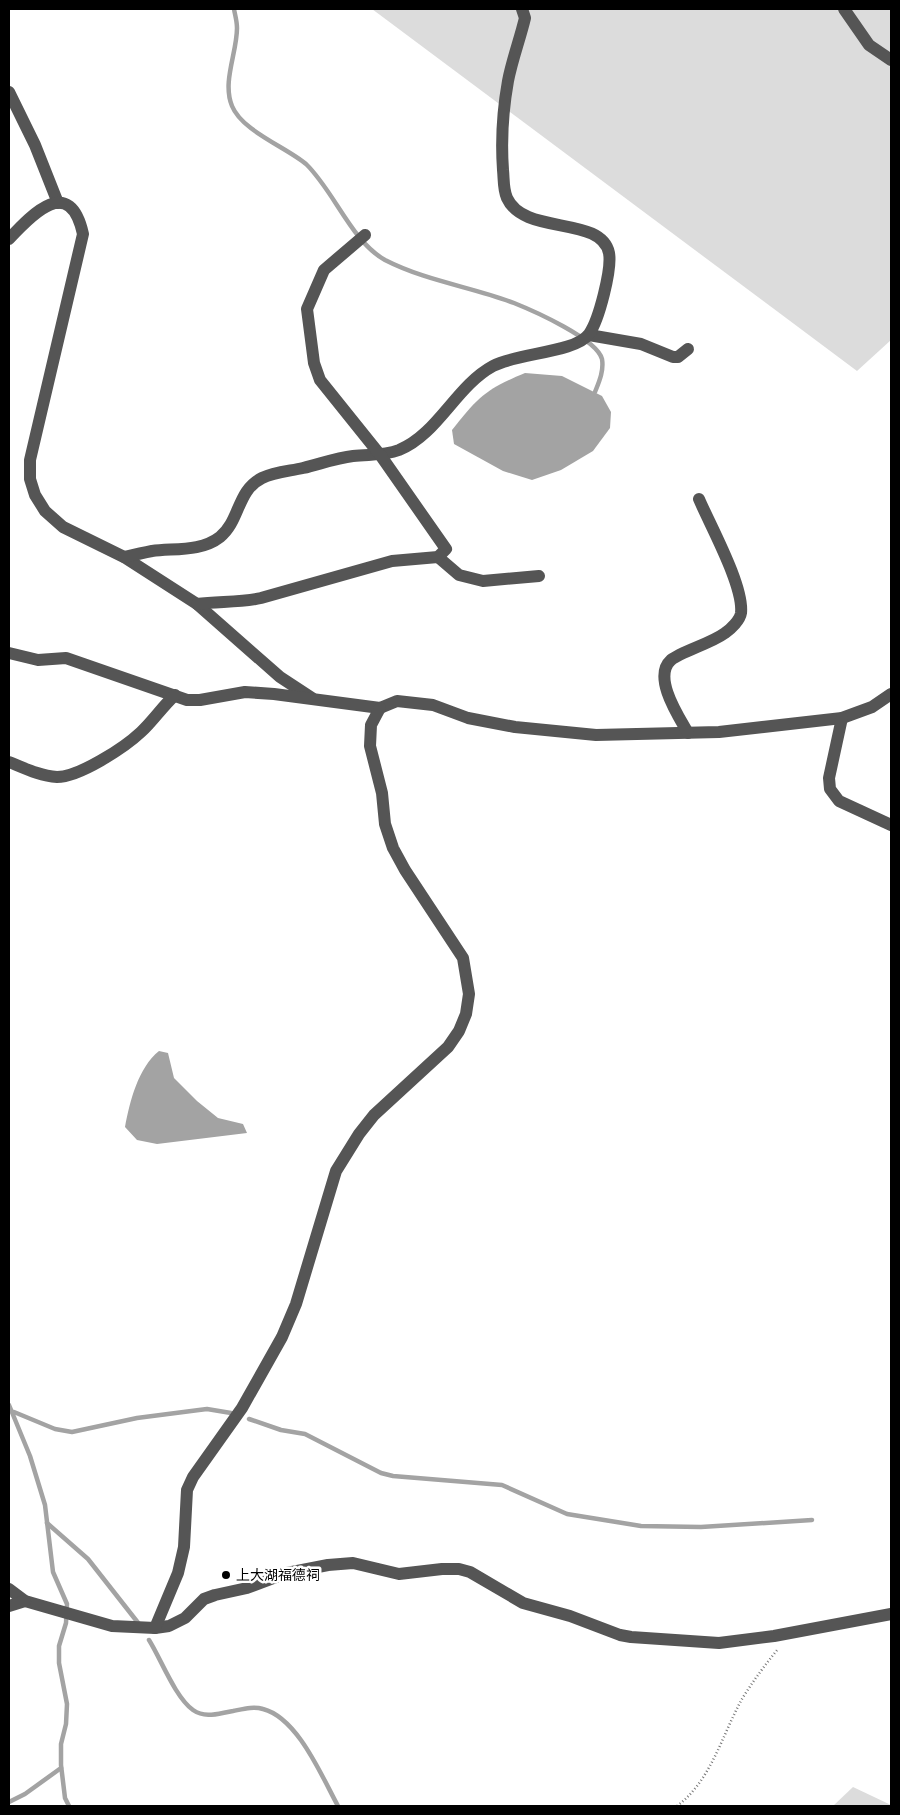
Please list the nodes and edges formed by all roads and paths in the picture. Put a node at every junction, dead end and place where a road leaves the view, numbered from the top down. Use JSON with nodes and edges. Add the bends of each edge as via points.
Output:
{"nodes":[{"id":1,"x":522,"y":9,"type":"edge"},
{"id":2,"x":844,"y":9,"type":"edge"},
{"id":3,"x":891,"y":60,"type":"edge"},
{"id":4,"x":9,"y":92,"type":"edge"},
{"id":5,"x":58,"y":203,"type":"junction"},
{"id":6,"x":365,"y":235,"type":"dead end"},
{"id":7,"x":9,"y":239,"type":"edge"},
{"id":8,"x":588,"y":335,"type":"junction"},
{"id":9,"x":688,"y":349,"type":"dead end"},
{"id":10,"x":381,"y":456,"type":"junction"},
{"id":11,"x":699,"y":499,"type":"dead end"},
{"id":12,"x":124,"y":557,"type":"junction"},
{"id":13,"x":438,"y":557,"type":"junction"},
{"id":14,"x":538,"y":576,"type":"dead end"},
{"id":15,"x":197,"y":604,"type":"junction"},
{"id":16,"x":9,"y":653,"type":"edge"},
{"id":17,"x":891,"y":694,"type":"edge"},
{"id":18,"x":175,"y":695,"type":"junction"},
{"id":19,"x":316,"y":701,"type":"junction"},
{"id":20,"x":380,"y":708,"type":"junction"},
{"id":21,"x":842,"y":718,"type":"junction"},
{"id":22,"x":688,"y":733,"type":"junction"},
{"id":23,"x":9,"y":762,"type":"edge"},
{"id":24,"x":891,"y":825,"type":"edge"},
{"id":25,"x":9,"y":1588,"type":"edge"},
{"id":26,"x":25,"y":1601,"type":"junction"},
{"id":27,"x":9,"y":1606,"type":"edge"},
{"id":28,"x":891,"y":1614,"type":"edge"},
{"id":29,"x":155,"y":1628,"type":"junction"},
{"id":30,"x":792,"y":1632,"type":"junction"},
{"id":31,"x":677,"y":1806,"type":"edge"}],
"edges":[{"from":1,"to":8,"type":"street","via":[[525,18],[507,91],[502,154],[505,191],[520,214],[543,223],[589,233],[602,241],[609,251],[601,303]]},
{"from":2,"to":3,"type":"street","via":[[869,44]]},
{"from":4,"to":5,"type":"street"},
{"from":5,"to":7,"type":"street","via":[[48,203],[35,212]]},
{"from":5,"to":12,"type":"street","via":[[72,207],[80,220],[83,234],[30,460],[30,479],[45,511],[63,527]]},
{"from":6,"to":10,"type":"street","via":[[324,270],[307,309],[314,363],[320,380]]},
{"from":8,"to":9,"type":"street","via":[[641,344],[673,357]]},
{"from":8,"to":10,"type":"street","via":[[572,346],[492,367],[476,379],[414,443]]},
{"from":10,"to":12,"type":"street","via":[[337,459],[265,477],[252,484],[244,494],[229,527],[219,538],[202,546]]},
{"from":10,"to":13,"type":"street","via":[[444,544],[446,549]]},
{"from":11,"to":22,"type":"street","via":[[731,572],[741,614],[732,629],[714,642],[670,661],[664,673],[666,689]]},
{"from":12,"to":15,"type":"street"},
{"from":13,"to":14,"type":"street","via":[[459,575],[483,581]]},
{"from":13,"to":15,"type":"street","via":[[392,561],[246,602]]},
{"from":15,"to":19,"type":"street","via":[[280,677]]},
{"from":16,"to":18,"type":"street","via":[[38,660],[66,658]]},
{"from":17,"to":21,"type":"street","via":[[872,707]]},
{"from":18,"to":19,"type":"street","via":[[187,700],[200,700],[245,692]]},
{"from":18,"to":23,"type":"street","via":[[140,732],[106,757],[69,776],[47,776]]},
{"from":19,"to":20,"type":"street"},
{"from":20,"to":22,"type":"street","via":[[397,701],[433,705],[468,718],[515,727],[596,735]]},
{"from":20,"to":29,"type":"street","via":[[371,725],[370,746],[382,793],[385,824],[405,870],[463,958],[469,994],[466,1014],[448,1047],[374,1116],[358,1134],[336,1171],[296,1304],[282,1337],[242,1408],[187,1490],[184,1547],[178,1573]]},
{"from":21,"to":22,"type":"street"},
{"from":21,"to":24,"type":"street","via":[[829,778],[830,789],[839,801]]},
{"from":25,"to":26,"type":"street"},
{"from":26,"to":27,"type":"street"},
{"from":26,"to":29,"type":"street","via":[[112,1626]]},
{"from":28,"to":30,"type":"street"},
{"from":29,"to":30,"type":"street","via":[[185,1618],[204,1599],[215,1595],[247,1588],[287,1573],[353,1563],[399,1574],[442,1568],[470,1572],[523,1604],[570,1616],[620,1635],[703,1643]]},
{"from":30,"to":31,"type":"path","via":[[758,1673],[710,1767],[696,1788]]}]}
